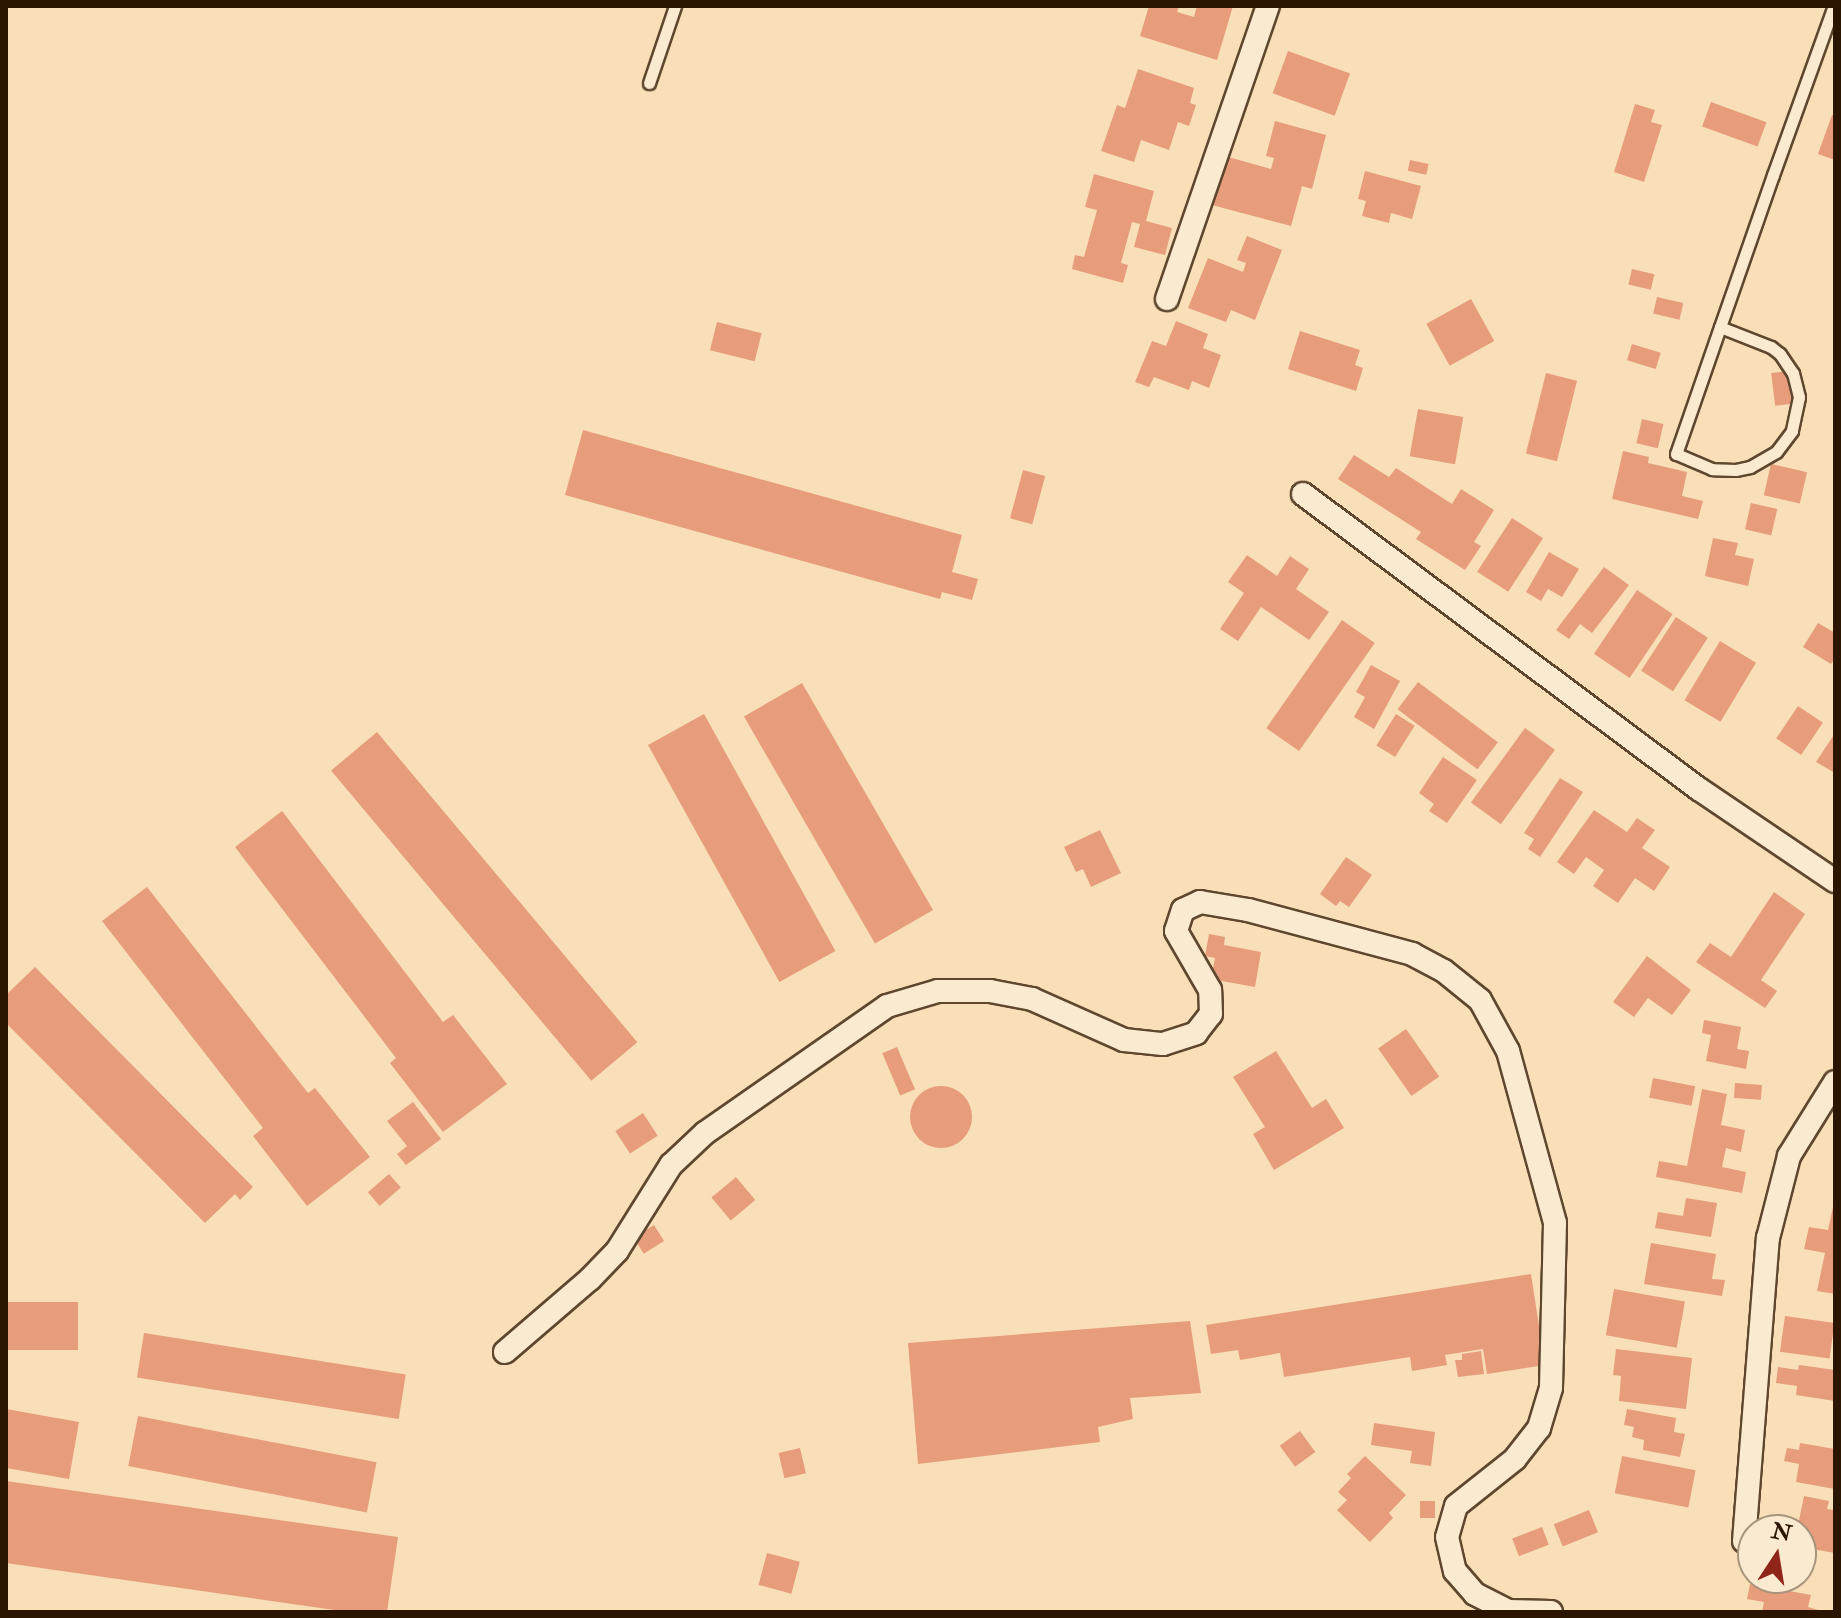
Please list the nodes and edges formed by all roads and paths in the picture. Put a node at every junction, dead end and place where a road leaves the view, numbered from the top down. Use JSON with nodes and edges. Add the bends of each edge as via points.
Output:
{"nodes":[{"id":1,"x":675,"y":6,"type":"edge"},
{"id":2,"x":1268,"y":6,"type":"edge"},
{"id":3,"x":1834,"y":6,"type":"edge"},
{"id":4,"x":649,"y":83,"type":"dead end"},
{"id":5,"x":1167,"y":299,"type":"dead end"},
{"id":6,"x":1720,"y":327,"type":"junction"},
{"id":7,"x":1303,"y":494,"type":"dead end"},
{"id":8,"x":1835,"y":881,"type":"edge"},
{"id":9,"x":1835,"y":1082,"type":"edge"},
{"id":10,"x":505,"y":1352,"type":"dead end"},
{"id":11,"x":1746,"y":1514,"type":"edge"},
{"id":12,"x":1551,"y":1612,"type":"edge"}],
"edges":[{"from":1,"to":4,"type":"lane"},
{"from":2,"to":5,"type":"street"},
{"from":3,"to":6,"type":"lane"},
{"from":6,"to":6,"type":"lane","via":[[1780,354],[1793,373],[1799,397],[1792,431],[1776,452],[1736,470],[1712,469],[1676,454]]},
{"from":7,"to":8,"type":"street","via":[[1699,789]]},
{"from":9,"to":11,"type":"street","via":[[1789,1156],[1768,1238]]},
{"from":10,"to":12,"type":"street","via":[[617,1251],[671,1165],[705,1133],[887,1006],[938,991],[990,991],[1032,999],[1124,1040],[1163,1044],[1196,1033],[1211,1014],[1210,990],[1176,931],[1183,910],[1200,902],[1248,910],[1412,954],[1444,971],[1480,1000],[1508,1051],[1555,1223],[1551,1388],[1539,1428],[1515,1459],[1456,1506],[1447,1537],[1455,1571],[1475,1594],[1508,1611]]}]}
